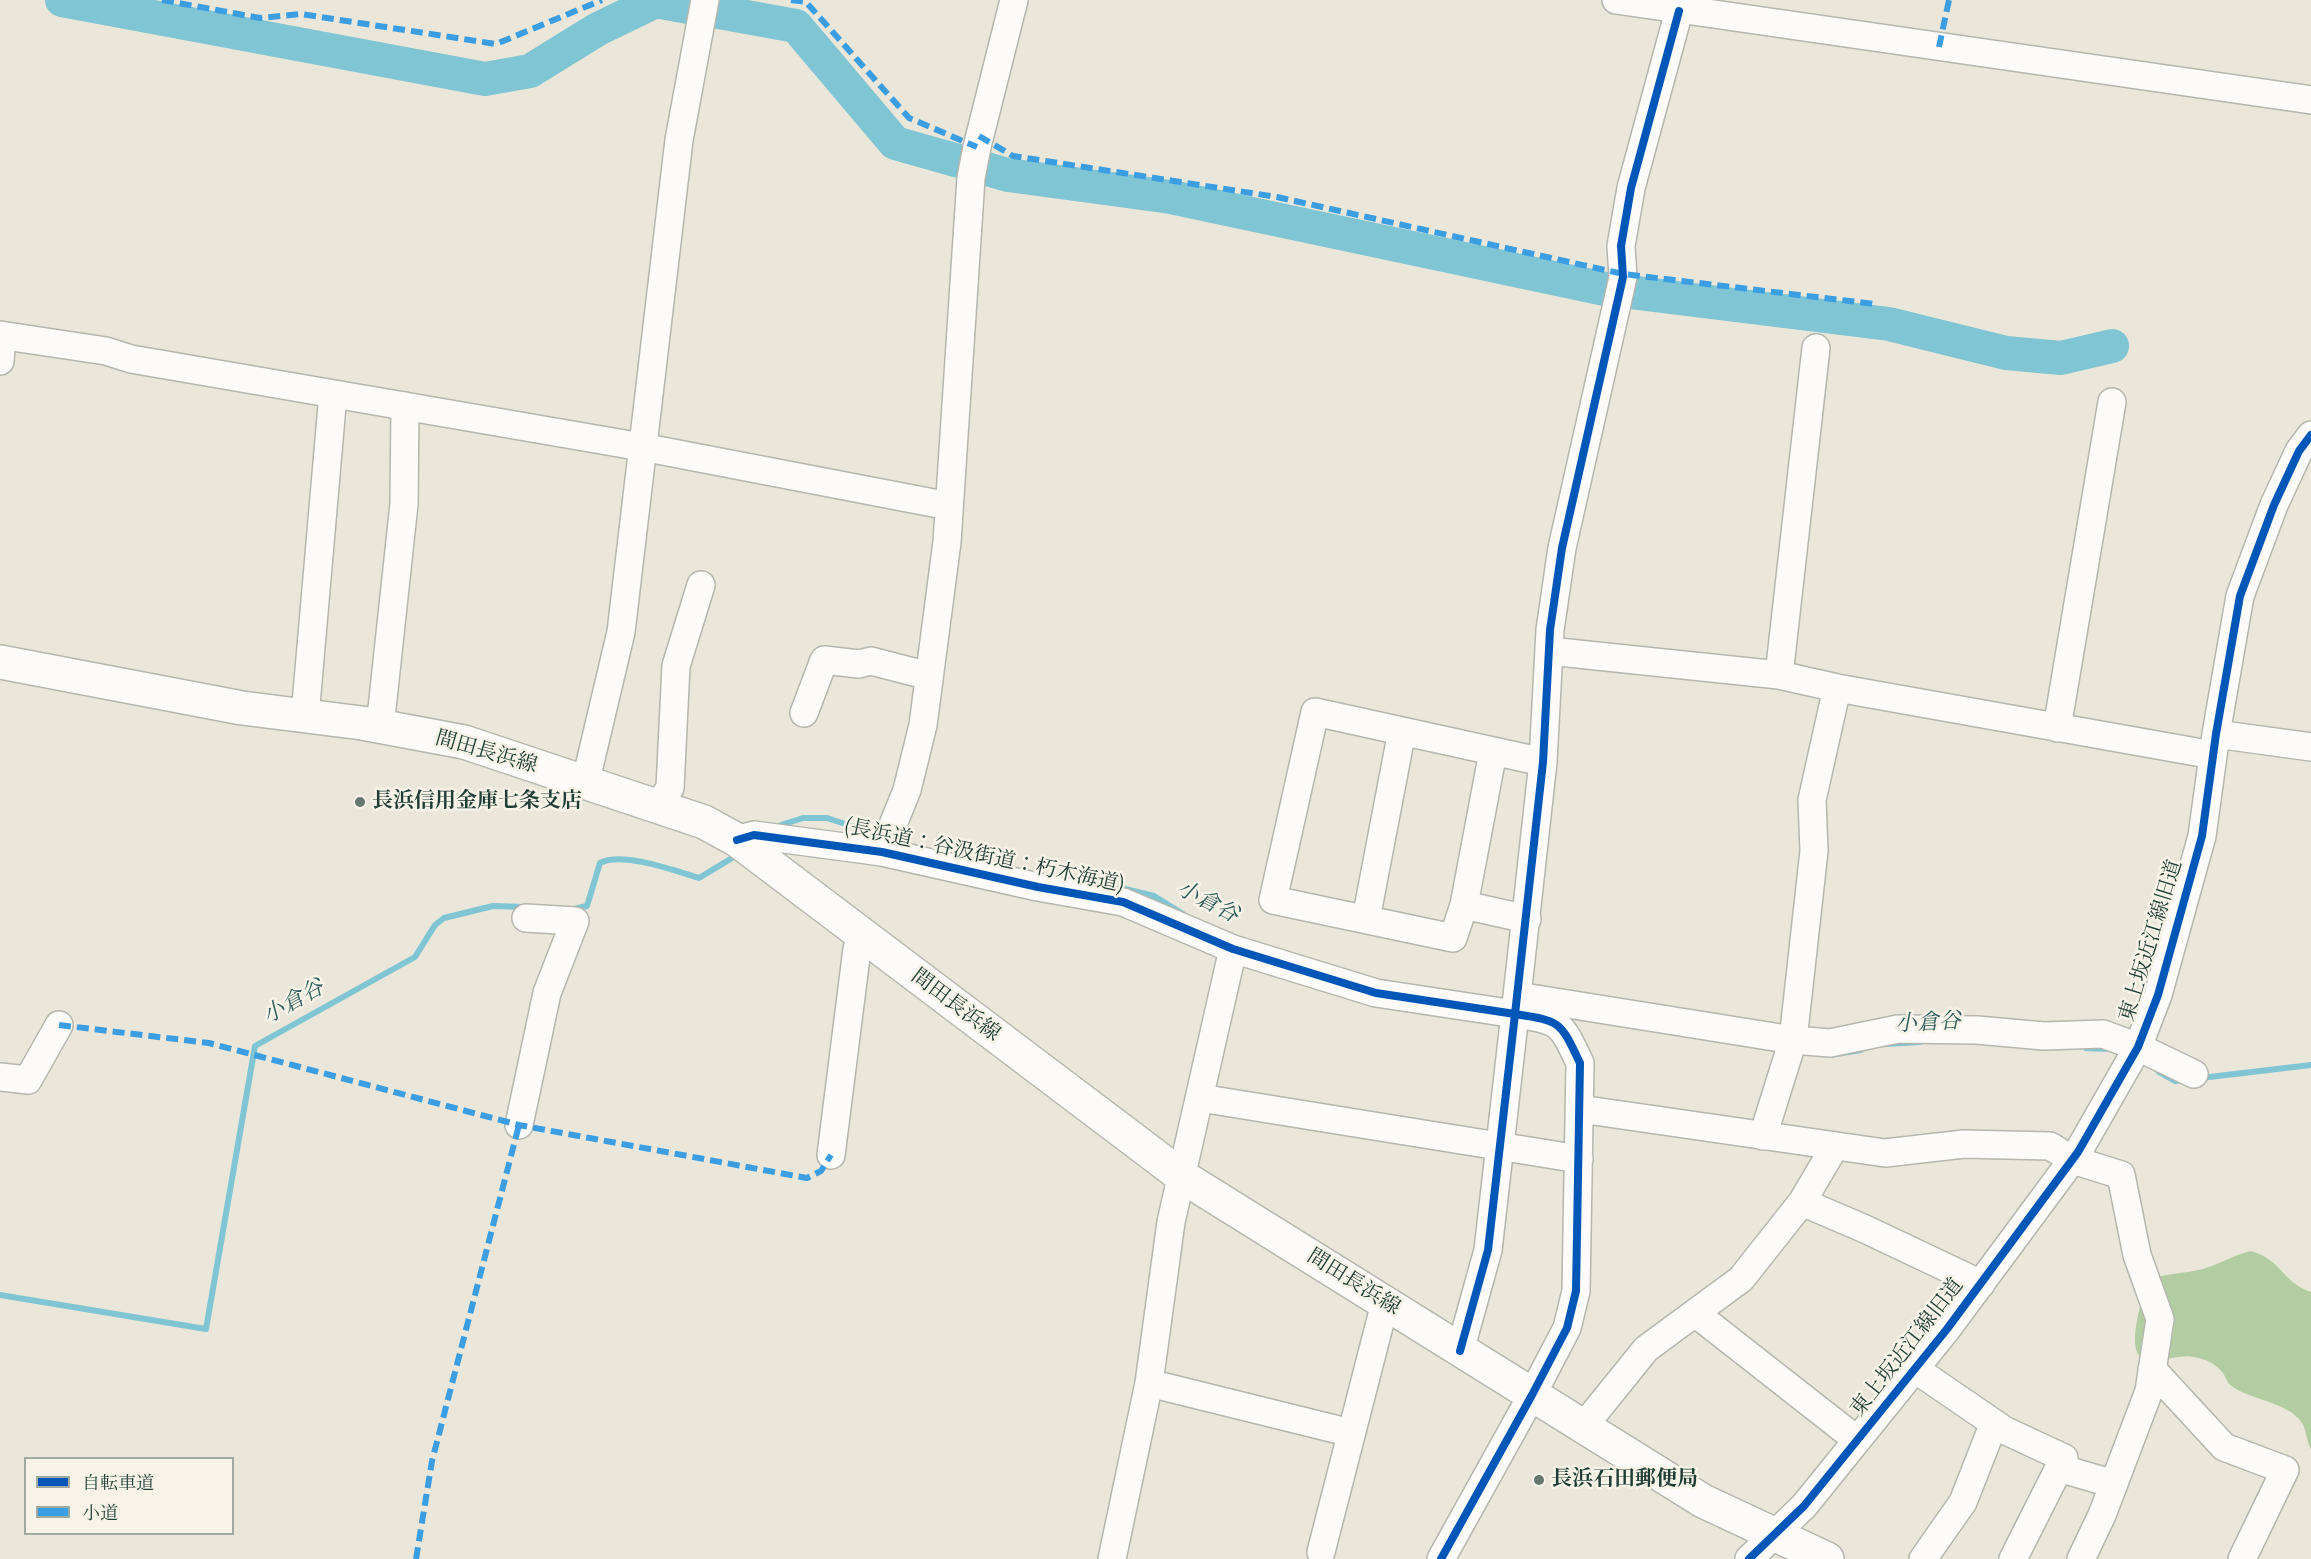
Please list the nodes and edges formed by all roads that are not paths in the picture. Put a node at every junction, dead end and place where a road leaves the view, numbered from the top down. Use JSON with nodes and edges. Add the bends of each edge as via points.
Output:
{"nodes":[{"id":1,"x":705,"y":0,"type":"edge"},
{"id":2,"x":1014,"y":0,"type":"edge"},
{"id":3,"x":1616,"y":0,"type":"edge"},
{"id":4,"x":1679,"y":11,"type":"junction"},
{"id":5,"x":2311,"y":100,"type":"edge"},
{"id":6,"x":1,"y":344,"type":"edge"},
{"id":7,"x":1816,"y":348,"type":"dead end"},
{"id":8,"x":333,"y":394,"type":"junction"},
{"id":9,"x":2112,"y":402,"type":"dead end"},
{"id":10,"x":405,"y":406,"type":"junction"},
{"id":11,"x":2311,"y":435,"type":"edge"},
{"id":12,"x":642,"y":447,"type":"junction"},
{"id":13,"x":949,"y":506,"type":"junction"},
{"id":14,"x":701,"y":585,"type":"dead end"},
{"id":15,"x":1549,"y":651,"type":"junction"},
{"id":16,"x":0,"y":662,"type":"edge"},
{"id":17,"x":1779,"y":675,"type":"junction"},
{"id":18,"x":929,"y":676,"type":"junction"},
{"id":19,"x":1837,"y":688,"type":"junction"},
{"id":20,"x":804,"y":712,"type":"dead end"},
{"id":21,"x":305,"y":716,"type":"junction"},
{"id":22,"x":380,"y":727,"type":"junction"},
{"id":23,"x":2057,"y":728,"type":"junction"},
{"id":24,"x":1402,"y":731,"type":"junction"},
{"id":25,"x":2215,"y":744,"type":"junction"},
{"id":26,"x":2311,"y":747,"type":"edge"},
{"id":27,"x":1493,"y":752,"type":"junction"},
{"id":28,"x":1542,"y":762,"type":"junction"},
{"id":29,"x":585,"y":784,"type":"junction"},
{"id":30,"x":657,"y":807,"type":"junction"},
{"id":31,"x":737,"y":840,"type":"junction"},
{"id":32,"x":882,"y":852,"type":"junction"},
{"id":33,"x":1464,"y":905,"type":"junction"},
{"id":34,"x":526,"y":918,"type":"dead end"},
{"id":35,"x":1366,"y":919,"type":"junction"},
{"id":36,"x":1527,"y":919,"type":"junction"},
{"id":37,"x":863,"y":936,"type":"junction"},
{"id":38,"x":1233,"y":949,"type":"junction"},
{"id":39,"x":1516,"y":1005,"type":"junction"},
{"id":40,"x":58,"y":1024,"type":"dead end"},
{"id":41,"x":1793,"y":1040,"type":"junction"},
{"id":42,"x":2138,"y":1047,"type":"junction"},
{"id":43,"x":2194,"y":1074,"type":"dead end"},
{"id":44,"x":0,"y":1077,"type":"edge"},
{"id":45,"x":1200,"y":1098,"type":"junction"},
{"id":46,"x":1580,"y":1109,"type":"junction"},
{"id":47,"x":519,"y":1125,"type":"dead end"},
{"id":48,"x":1763,"y":1136,"type":"junction"},
{"id":49,"x":1500,"y":1145,"type":"junction"},
{"id":50,"x":1835,"y":1146,"type":"junction"},
{"id":51,"x":831,"y":1155,"type":"dead end"},
{"id":52,"x":1579,"y":1159,"type":"junction"},
{"id":53,"x":2073,"y":1160,"type":"junction"},
{"id":54,"x":1183,"y":1177,"type":"junction"},
{"id":55,"x":1802,"y":1202,"type":"junction"},
{"id":56,"x":1981,"y":1284,"type":"junction"},
{"id":57,"x":1385,"y":1303,"type":"junction"},
{"id":58,"x":1695,"y":1313,"type":"junction"},
{"id":59,"x":1460,"y":1351,"type":"junction"},
{"id":60,"x":1916,"y":1369,"type":"junction"},
{"id":61,"x":2152,"y":1369,"type":"junction"},
{"id":62,"x":1149,"y":1383,"type":"junction"},
{"id":63,"x":1533,"y":1395,"type":"junction"},
{"id":64,"x":1994,"y":1423,"type":"junction"},
{"id":65,"x":1583,"y":1427,"type":"junction"},
{"id":66,"x":1351,"y":1433,"type":"junction"},
{"id":67,"x":1857,"y":1440,"type":"junction"},
{"id":68,"x":2059,"y":1468,"type":"junction"},
{"id":69,"x":2114,"y":1484,"type":"junction"},
{"id":70,"x":1776,"y":1535,"type":"junction"},
{"id":71,"x":1321,"y":1552,"type":"dead end"},
{"id":72,"x":1112,"y":1559,"type":"edge"},
{"id":73,"x":1441,"y":1559,"type":"edge"},
{"id":74,"x":1749,"y":1559,"type":"edge"},
{"id":75,"x":1827,"y":1559,"type":"edge"},
{"id":76,"x":1923,"y":1559,"type":"edge"},
{"id":77,"x":2013,"y":1559,"type":"edge"},
{"id":78,"x":2081,"y":1559,"type":"edge"},
{"id":79,"x":2242,"y":1559,"type":"edge"}],
"edges":[{"from":1,"to":12,"type":"street","via":[[679,140]]},
{"from":2,"to":13,"type":"street","via":[[971,178]]},
{"from":3,"to":4,"type":"street"},
{"from":4,"to":5,"type":"street"},
{"from":4,"to":15,"type":"street","via":[[1631,188],[1621,246],[1623,277],[1562,548]]},
{"from":6,"to":8,"type":"street","via":[[106,351],[131,359]]},
{"from":7,"to":17,"type":"street"},
{"from":8,"to":10,"type":"street"},
{"from":8,"to":21,"type":"street"},
{"from":9,"to":23,"type":"street"},
{"from":10,"to":12,"type":"street"},
{"from":10,"to":22,"type":"street","via":[[404,504]]},
{"from":11,"to":25,"type":"street","name":"東上坂近江線旧道","via":[[2299,451],[2279,495],[2240,596]]},
{"from":12,"to":13,"type":"street"},
{"from":12,"to":29,"type":"street","via":[[621,632]]},
{"from":13,"to":18,"type":"street"},
{"from":14,"to":30,"type":"street","via":[[676,666],[670,788]]},
{"from":15,"to":17,"type":"street"},
{"from":15,"to":28,"type":"street"},
{"from":16,"to":21,"type":"main road","name":"間田長浜線","via":[[242,708]]},
{"from":17,"to":19,"type":"street"},
{"from":18,"to":20,"type":"street","via":[[871,661],[859,664],[824,660]]},
{"from":18,"to":32,"type":"street","via":[[923,725],[907,790]]},
{"from":19,"to":23,"type":"street"},
{"from":19,"to":41,"type":"street","via":[[1812,800],[1814,851]]},
{"from":21,"to":22,"type":"main road","name":"間田長浜線"},
{"from":22,"to":29,"type":"main road","name":"間田長浜線","via":[[464,742]]},
{"from":23,"to":25,"type":"street"},
{"from":24,"to":27,"type":"street"},
{"from":24,"to":35,"type":"street"},
{"from":24,"to":35,"type":"street","via":[[1315,712],[1273,900]]},
{"from":25,"to":26,"type":"street"},
{"from":25,"to":42,"type":"street","name":"東上坂近江線旧道","via":[[2202,836],[2158,995]]},
{"from":27,"to":28,"type":"street"},
{"from":27,"to":33,"type":"street"},
{"from":28,"to":36,"type":"street"},
{"from":29,"to":30,"type":"main road","name":"間田長浜線"},
{"from":30,"to":31,"type":"main road","name":"間田長浜線","via":[[704,822]]},
{"from":31,"to":32,"type":"street","name":"(長浜道：谷汲街道：朽木海道)","via":[[764,835]]},
{"from":31,"to":37,"type":"main road","name":"間田長浜線"},
{"from":32,"to":38,"type":"street","name":"(長浜道：谷汲街道：朽木海道)","via":[[1123,902]]},
{"from":33,"to":35,"type":"street","via":[[1453,938]]},
{"from":33,"to":36,"type":"street"},
{"from":34,"to":47,"type":"street","via":[[575,921],[547,993]]},
{"from":36,"to":39,"type":"street"},
{"from":37,"to":51,"type":"street","via":[[857,949]]},
{"from":37,"to":54,"type":"main road","name":"間田長浜線"},
{"from":38,"to":39,"type":"street","name":"(長浜道：谷汲街道：朽木海道)","via":[[1376,993]]},
{"from":38,"to":45,"type":"street"},
{"from":39,"to":41,"type":"street"},
{"from":39,"to":46,"type":"street","via":[[1551,1019],[1566,1034],[1581,1063]]},
{"from":39,"to":49,"type":"street"},
{"from":40,"to":44,"type":"street","via":[[28,1080]]},
{"from":41,"to":42,"type":"street","via":[[1830,1043],[1898,1029],[1977,1030],[2044,1036],[2103,1034]]},
{"from":41,"to":48,"type":"street"},
{"from":42,"to":43,"type":"street"},
{"from":42,"to":53,"type":"street","name":"東上坂近江線旧道"},
{"from":45,"to":49,"type":"street"},
{"from":45,"to":54,"type":"street"},
{"from":46,"to":48,"type":"street"},
{"from":46,"to":52,"type":"street"},
{"from":48,"to":50,"type":"street"},
{"from":49,"to":52,"type":"street"},
{"from":49,"to":59,"type":"street","via":[[1488,1250]]},
{"from":50,"to":53,"type":"street","via":[[1885,1153],[1964,1144],[2050,1146]]},
{"from":50,"to":55,"type":"street"},
{"from":52,"to":63,"type":"street","via":[[1576,1291],[1567,1328]]},
{"from":53,"to":56,"type":"street","name":"東上坂近江線旧道"},
{"from":53,"to":61,"type":"street","via":[[2121,1175],[2137,1255],[2160,1319]]},
{"from":54,"to":57,"type":"main road","name":"間田長浜線"},
{"from":54,"to":62,"type":"street","via":[[1171,1222]]},
{"from":55,"to":56,"type":"street"},
{"from":55,"to":58,"type":"street","via":[[1741,1279]]},
{"from":56,"to":60,"type":"street","name":"東上坂近江線旧道"},
{"from":57,"to":59,"type":"main road","name":"間田長浜線"},
{"from":57,"to":66,"type":"street"},
{"from":58,"to":65,"type":"street","via":[[1646,1349]]},
{"from":58,"to":67,"type":"street"},
{"from":59,"to":63,"type":"main road","name":"間田長浜線"},
{"from":60,"to":64,"type":"street"},
{"from":60,"to":67,"type":"street","name":"東上坂近江線旧道"},
{"from":61,"to":69,"type":"street","via":[[2149,1391]]},
{"from":61,"to":79,"type":"street","via":[[2224,1447],[2284,1470]]},
{"from":62,"to":66,"type":"street"},
{"from":62,"to":72,"type":"street"},
{"from":63,"to":65,"type":"main road","name":"間田長浜線"},
{"from":63,"to":73,"type":"street"},
{"from":64,"to":68,"type":"street","via":[[2064,1458]]},
{"from":64,"to":76,"type":"street","via":[[1963,1502]]},
{"from":65,"to":70,"type":"main road","name":"間田長浜線","via":[[1703,1501]]},
{"from":66,"to":71,"type":"street"},
{"from":67,"to":70,"type":"street","name":"東上坂近江線旧道"},
{"from":68,"to":69,"type":"street"},
{"from":68,"to":77,"type":"street"},
{"from":69,"to":78,"type":"street"},
{"from":70,"to":74,"type":"street","name":"東上坂近江線旧道"},
{"from":70,"to":75,"type":"main road","name":"間田長浜線"}]}
